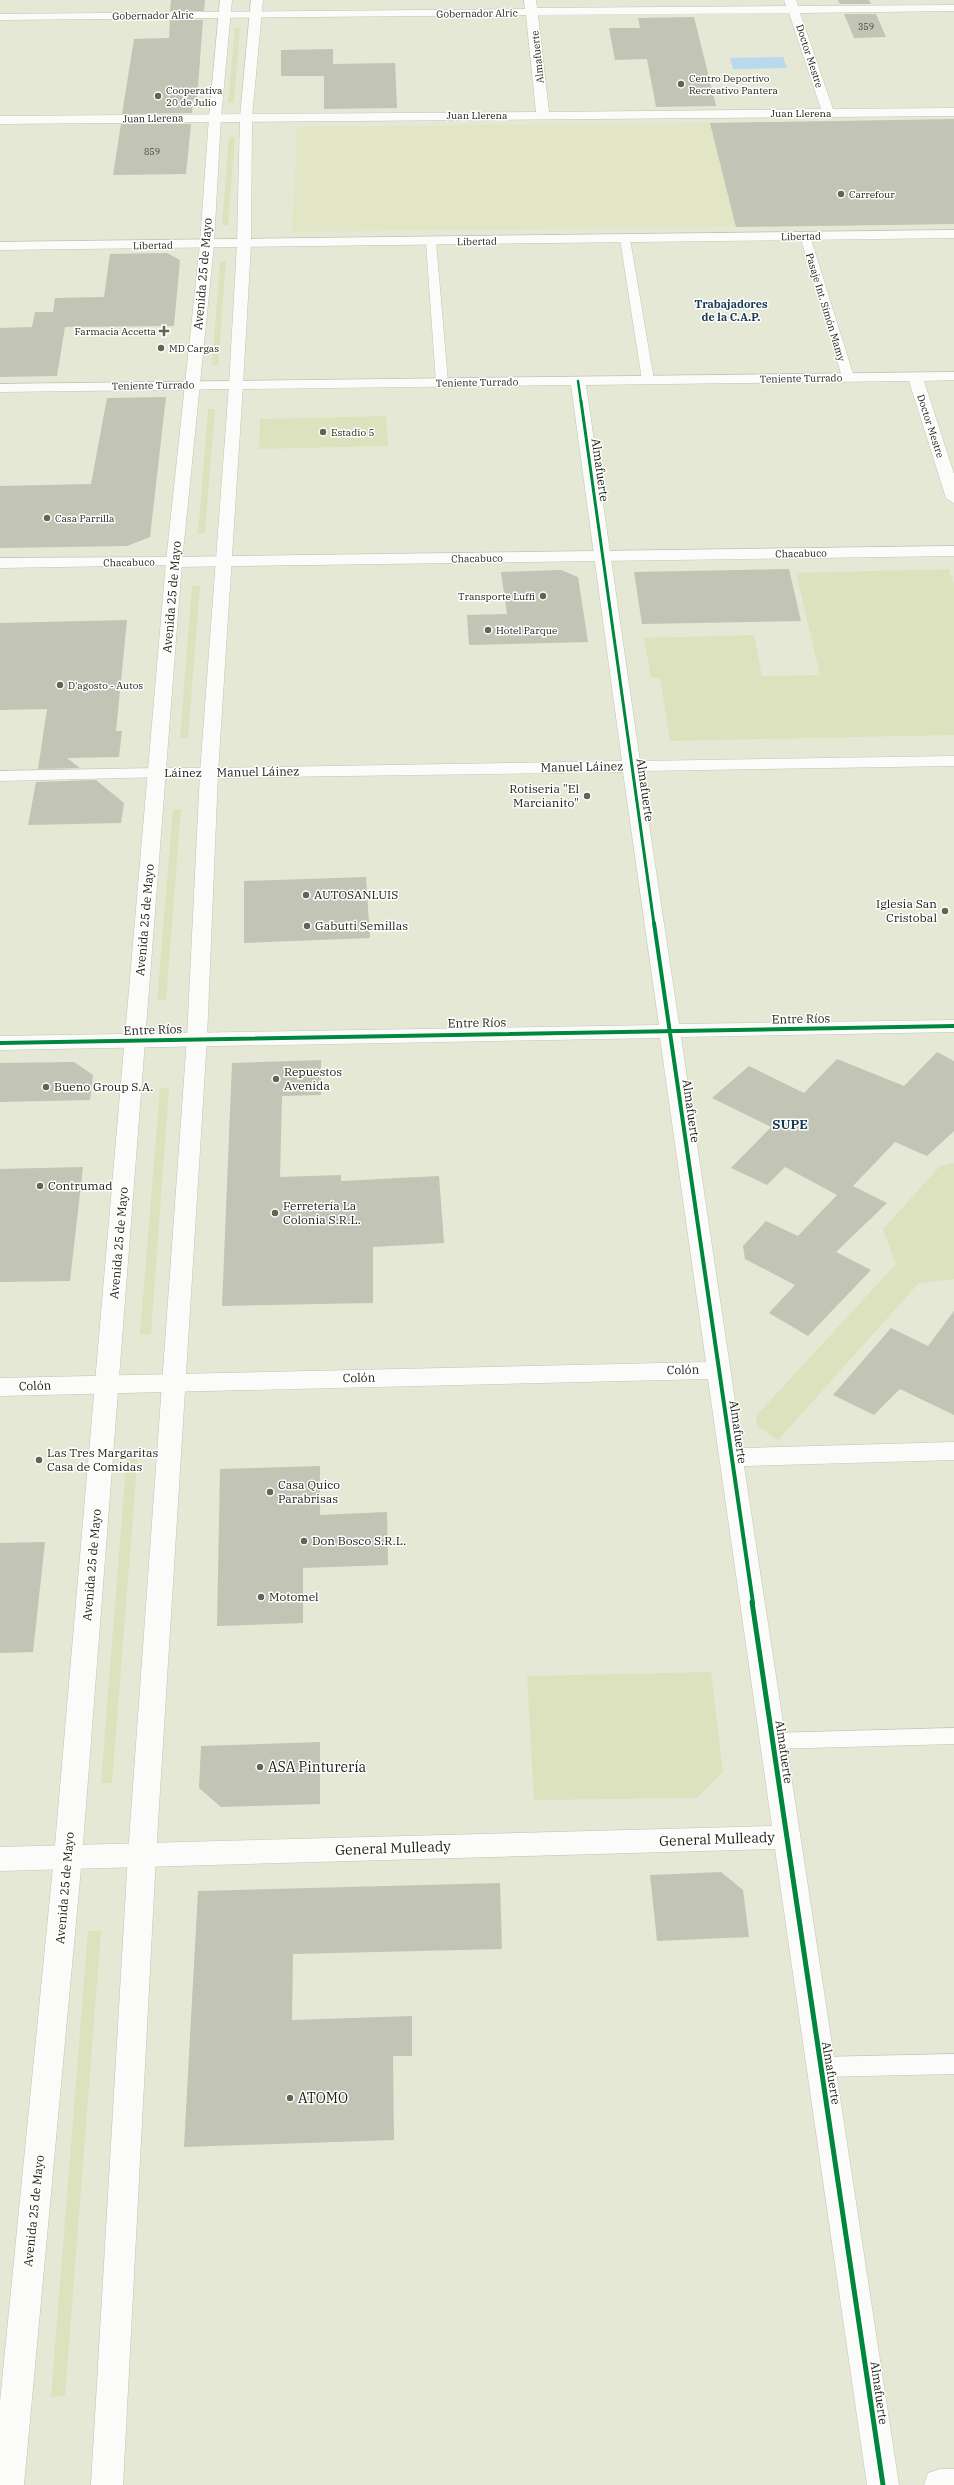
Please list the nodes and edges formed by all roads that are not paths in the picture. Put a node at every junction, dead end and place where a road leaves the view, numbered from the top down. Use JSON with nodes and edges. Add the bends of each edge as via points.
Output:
{"nodes":[{"id":1,"x":226,"y":0,"type":"edge"},
{"id":2,"x":256,"y":0,"type":"edge"},
{"id":3,"x":792,"y":5,"type":"edge"},
{"id":4,"x":531,"y":6,"type":"edge"},
{"id":5,"x":954,"y":8,"type":"edge"},
{"id":6,"x":225,"y":14,"type":"junction"},
{"id":7,"x":255,"y":15,"type":"junction"},
{"id":8,"x":0,"y":17,"type":"edge"},
{"id":9,"x":954,"y":112,"type":"edge"},
{"id":10,"x":828,"y":113,"type":"junction"},
{"id":11,"x":543,"y":115,"type":"junction"},
{"id":12,"x":215,"y":117,"type":"junction"},
{"id":13,"x":246,"y":117,"type":"junction"},
{"id":14,"x":0,"y":120,"type":"edge"},
{"id":15,"x":954,"y":234,"type":"edge"},
{"id":16,"x":804,"y":236,"type":"junction"},
{"id":17,"x":625,"y":239,"type":"junction"},
{"id":18,"x":432,"y":242,"type":"junction"},
{"id":19,"x":207,"y":244,"type":"junction"},
{"id":20,"x":244,"y":244,"type":"junction"},
{"id":21,"x":0,"y":246,"type":"edge"},
{"id":22,"x":954,"y":376,"type":"edge"},
{"id":23,"x":848,"y":377,"type":"junction"},
{"id":24,"x":915,"y":377,"type":"junction"},
{"id":25,"x":648,"y":380,"type":"junction"},
{"id":26,"x":578,"y":381,"type":"junction"},
{"id":27,"x":442,"y":382,"type":"junction"},
{"id":28,"x":192,"y":384,"type":"junction"},
{"id":29,"x":236,"y":385,"type":"junction"},
{"id":30,"x":0,"y":388,"type":"edge"},
{"id":31,"x":954,"y":498,"type":"edge"},
{"id":32,"x":954,"y":551,"type":"edge"},
{"id":33,"x":601,"y":555,"type":"junction"},
{"id":34,"x":174,"y":562,"type":"junction"},
{"id":35,"x":224,"y":562,"type":"junction"},
{"id":36,"x":0,"y":563,"type":"edge"},
{"id":37,"x":954,"y":761,"type":"edge"},
{"id":38,"x":632,"y":766,"type":"junction"},
{"id":39,"x":157,"y":773,"type":"junction"},
{"id":40,"x":209,"y":773,"type":"junction"},
{"id":41,"x":0,"y":776,"type":"edge"},
{"id":42,"x":954,"y":1026,"type":"edge"},
{"id":43,"x":671,"y":1030,"type":"junction"},
{"id":44,"x":197,"y":1038,"type":"junction"},
{"id":45,"x":135,"y":1041,"type":"junction"},
{"id":46,"x":0,"y":1043,"type":"edge"},
{"id":47,"x":719,"y":1370,"type":"junction"},
{"id":48,"x":172,"y":1383,"type":"junction"},
{"id":49,"x":107,"y":1384,"type":"junction"},
{"id":50,"x":0,"y":1387,"type":"edge"},
{"id":51,"x":954,"y":1451,"type":"edge"},
{"id":52,"x":731,"y":1457,"type":"junction"},
{"id":53,"x":954,"y":1736,"type":"edge"},
{"id":54,"x":772,"y":1741,"type":"junction"},
{"id":55,"x":786,"y":1837,"type":"junction"},
{"id":56,"x":142,"y":1855,"type":"junction"},
{"id":57,"x":68,"y":1857,"type":"junction"},
{"id":58,"x":0,"y":1859,"type":"edge"},
{"id":59,"x":954,"y":2064,"type":"edge"},
{"id":60,"x":820,"y":2067,"type":"junction"},
{"id":61,"x":8,"y":2485,"type":"edge"},
{"id":62,"x":107,"y":2485,"type":"edge"},
{"id":63,"x":883,"y":2485,"type":"edge"},
{"id":64,"x":940,"y":2485,"type":"edge"},
{"id":65,"x":954,"y":2485,"type":"edge"}],
"edges":[{"from":1,"to":6,"type":"street","name":"Avenida 25 de Mayo"},
{"from":2,"to":7,"type":"street"},
{"from":3,"to":4,"type":"street","name":"Gobernador Alric"},
{"from":3,"to":5,"type":"street","name":"Gobernador Alric"},
{"from":3,"to":10,"type":"street","name":"Doctor Mestre"},
{"from":4,"to":7,"type":"street","name":"Gobernador Alric"},
{"from":4,"to":11,"type":"street","name":"Almafuerte"},
{"from":6,"to":7,"type":"street","name":"Gobernador Alric"},
{"from":6,"to":8,"type":"street","name":"Gobernador Alric"},
{"from":6,"to":12,"type":"street","name":"Avenida 25 de Mayo"},
{"from":7,"to":13,"type":"street"},
{"from":9,"to":10,"type":"street","name":"Juan Llerena"},
{"from":10,"to":11,"type":"street","name":"Juan Llerena"},
{"from":11,"to":13,"type":"street","name":"Juan Llerena"},
{"from":12,"to":13,"type":"street","name":"Juan Llerena"},
{"from":12,"to":14,"type":"street","name":"Juan Llerena"},
{"from":12,"to":19,"type":"street","name":"Avenida 25 de Mayo"},
{"from":13,"to":20,"type":"street"},
{"from":15,"to":16,"type":"street","name":"Libertad"},
{"from":16,"to":17,"type":"street","name":"Libertad"},
{"from":16,"to":23,"type":"lane","name":"Pasaje Int. Simón Mamy"},
{"from":17,"to":18,"type":"street","name":"Libertad"},
{"from":17,"to":25,"type":"lane"},
{"from":18,"to":20,"type":"street","name":"Libertad"},
{"from":18,"to":27,"type":"lane"},
{"from":19,"to":20,"type":"street","name":"Libertad"},
{"from":19,"to":21,"type":"street","name":"Libertad"},
{"from":19,"to":28,"type":"street","name":"Avenida 25 de Mayo"},
{"from":20,"to":29,"type":"street"},
{"from":22,"to":24,"type":"street","name":"Teniente Turrado"},
{"from":23,"to":24,"type":"street","name":"Teniente Turrado"},
{"from":23,"to":25,"type":"street","name":"Teniente Turrado"},
{"from":24,"to":31,"type":"street","name":"Doctor Mestre"},
{"from":25,"to":26,"type":"street","name":"Teniente Turrado"},
{"from":26,"to":27,"type":"street","name":"Teniente Turrado"},
{"from":26,"to":33,"type":"street","name":"Almafuerte"},
{"from":27,"to":29,"type":"street","name":"Teniente Turrado"},
{"from":28,"to":29,"type":"street","name":"Teniente Turrado"},
{"from":28,"to":30,"type":"street","name":"Teniente Turrado"},
{"from":28,"to":34,"type":"street","name":"Avenida 25 de Mayo"},
{"from":29,"to":35,"type":"street"},
{"from":32,"to":33,"type":"street","name":"Chacabuco"},
{"from":33,"to":35,"type":"street","name":"Chacabuco"},
{"from":33,"to":38,"type":"street","name":"Almafuerte"},
{"from":34,"to":35,"type":"street","name":"Chacabuco"},
{"from":34,"to":36,"type":"street","name":"Chacabuco"},
{"from":34,"to":39,"type":"street","name":"Avenida 25 de Mayo"},
{"from":35,"to":40,"type":"street"},
{"from":37,"to":38,"type":"street","name":"Manuel Láinez"},
{"from":38,"to":40,"type":"street","name":"Manuel Láinez"},
{"from":38,"to":43,"type":"street","name":"Almafuerte"},
{"from":39,"to":40,"type":"street","name":"Láinez"},
{"from":39,"to":41,"type":"street"},
{"from":39,"to":45,"type":"street","name":"Avenida 25 de Mayo"},
{"from":40,"to":44,"type":"street"},
{"from":42,"to":43,"type":"street","name":"Entre Ríos"},
{"from":43,"to":44,"type":"street","name":"Entre Ríos"},
{"from":43,"to":47,"type":"street","name":"Almafuerte"},
{"from":44,"to":45,"type":"street","name":"Entre Ríos"},
{"from":44,"to":48,"type":"street"},
{"from":45,"to":46,"type":"street","name":"Entre Ríos"},
{"from":45,"to":49,"type":"street","name":"Avenida 25 de Mayo"},
{"from":47,"to":48,"type":"street","name":"Colón"},
{"from":47,"to":52,"type":"street","name":"Almafuerte"},
{"from":48,"to":49,"type":"street","name":"Colón"},
{"from":48,"to":56,"type":"street"},
{"from":49,"to":50,"type":"street","name":"Colón"},
{"from":49,"to":57,"type":"street","name":"Avenida 25 de Mayo"},
{"from":51,"to":52,"type":"street"},
{"from":52,"to":54,"type":"street","name":"Almafuerte"},
{"from":53,"to":54,"type":"lane"},
{"from":54,"to":55,"type":"street","name":"Almafuerte"},
{"from":55,"to":56,"type":"street","name":"General Mulleady"},
{"from":55,"to":60,"type":"street","name":"Almafuerte"},
{"from":56,"to":57,"type":"street","name":"General Mulleady"},
{"from":56,"to":62,"type":"street"},
{"from":57,"to":58,"type":"street","name":"General Mulleady"},
{"from":57,"to":61,"type":"street","name":"Avenida 25 de Mayo"},
{"from":59,"to":60,"type":"lane"},
{"from":60,"to":63,"type":"street","name":"Almafuerte"},
{"from":64,"to":65,"type":"street"}]}
